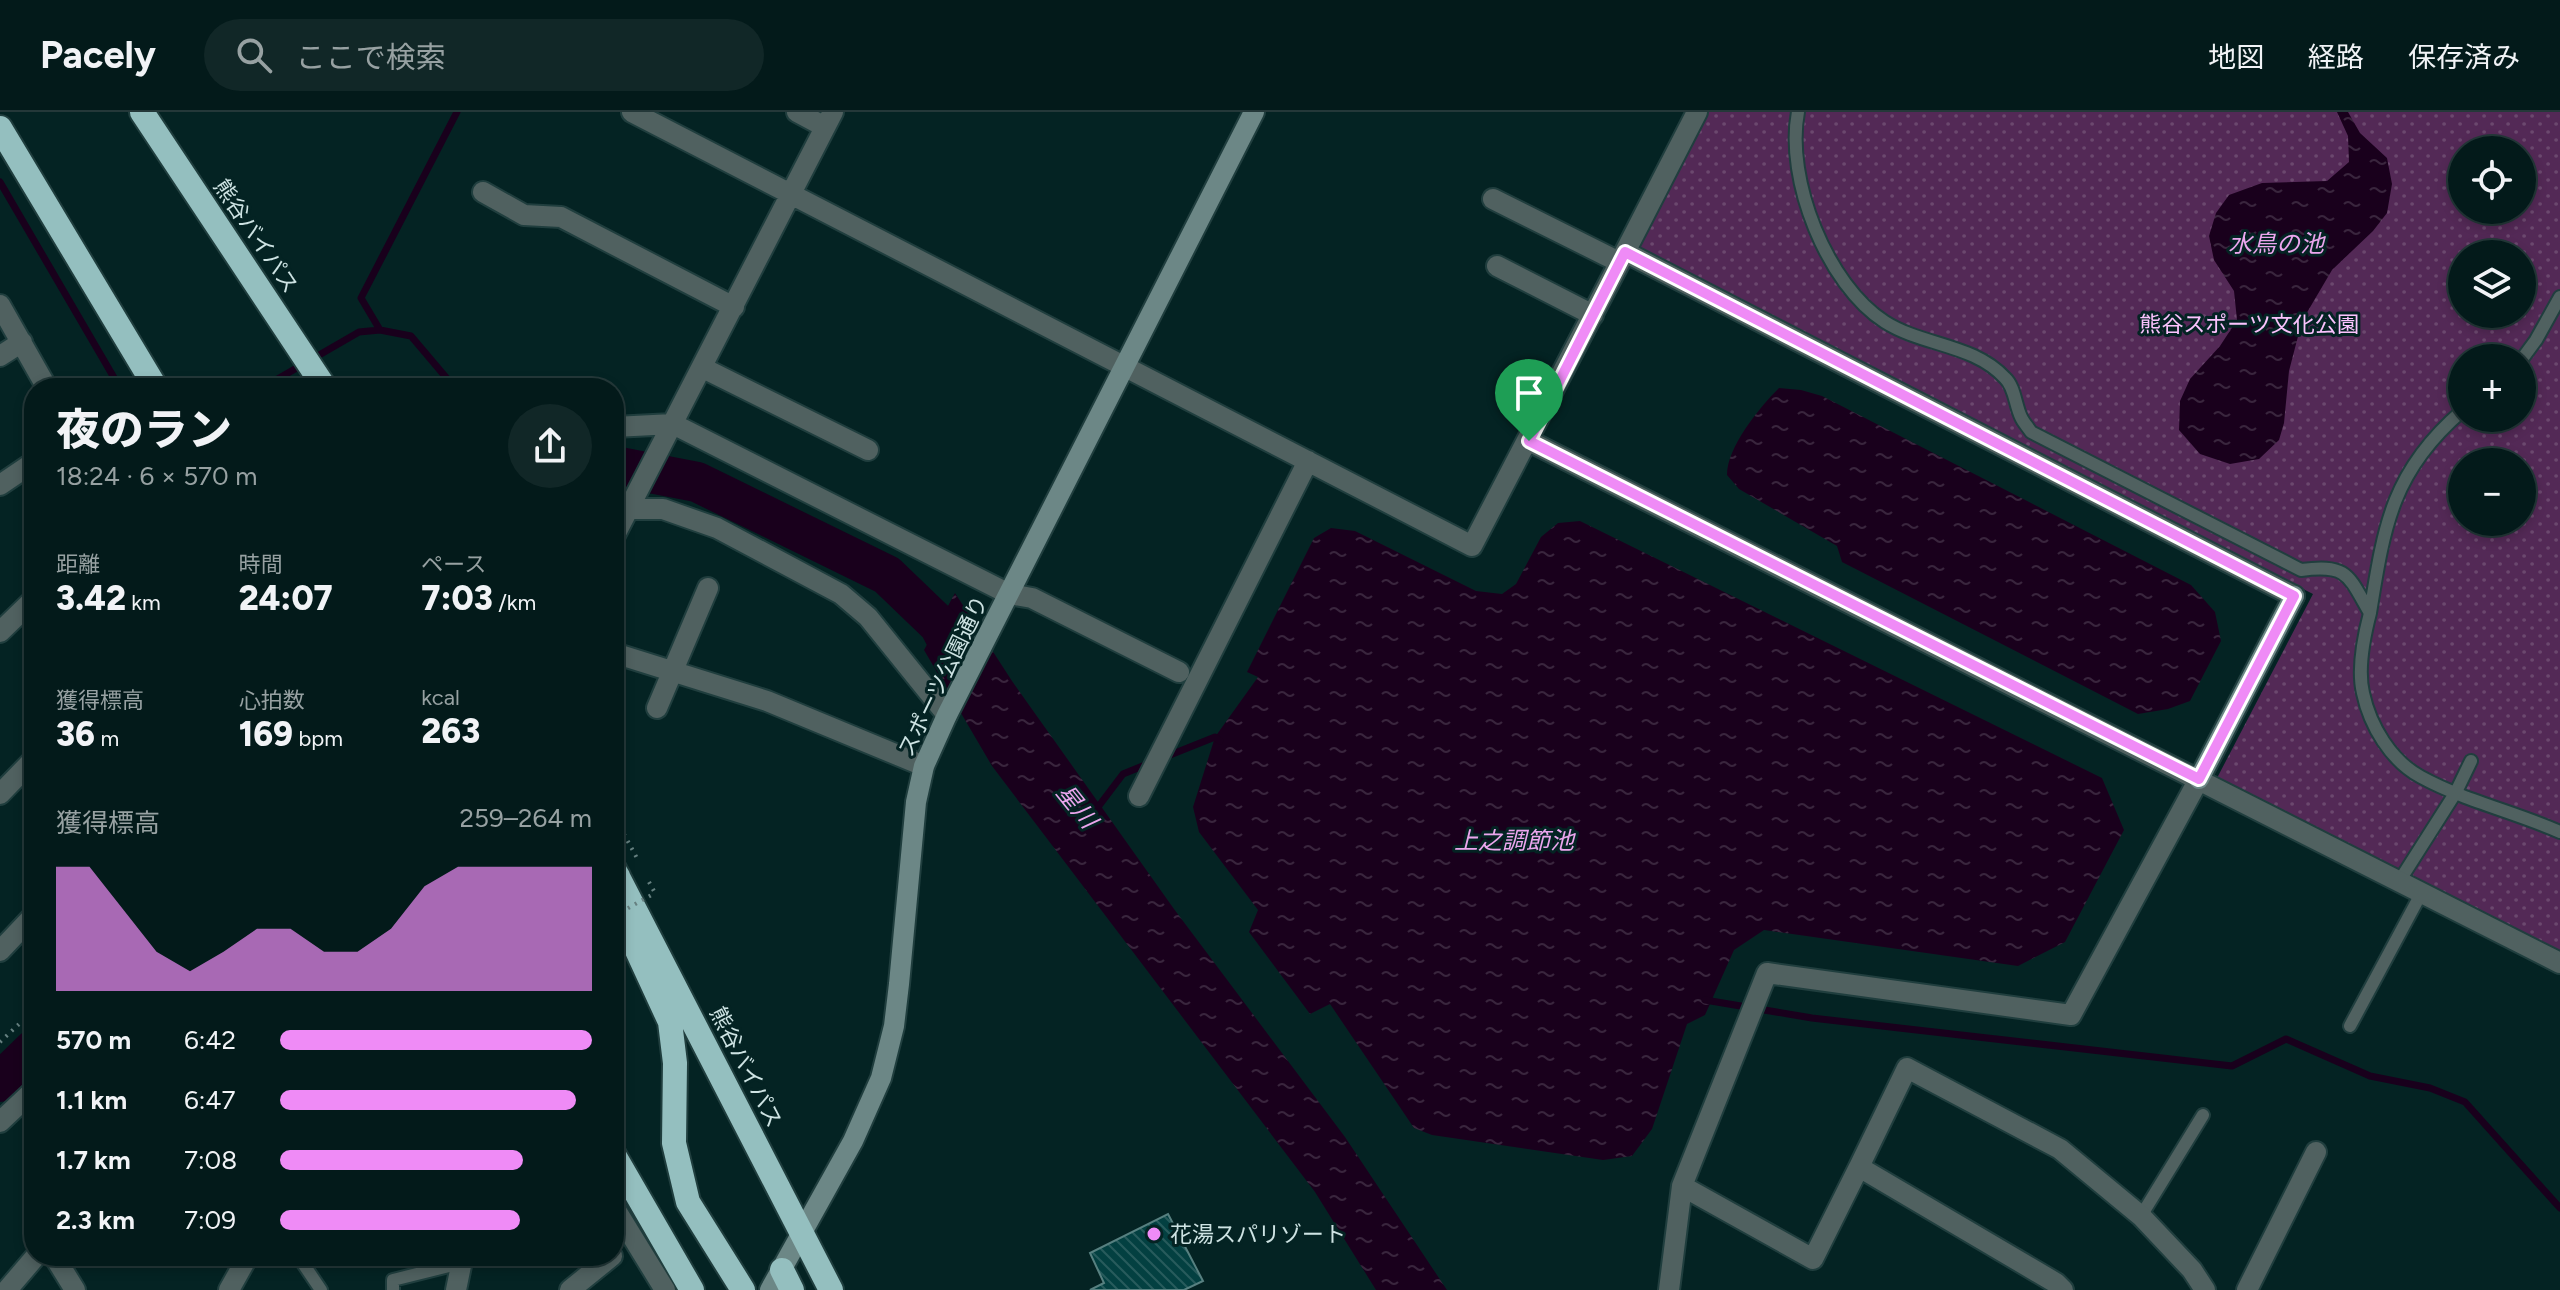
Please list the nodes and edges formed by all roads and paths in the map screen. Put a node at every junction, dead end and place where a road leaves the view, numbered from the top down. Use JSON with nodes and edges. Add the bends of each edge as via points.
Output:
{"nodes":[{"id":1,"x":142,"y":112,"type":"edge"},
{"id":2,"x":632,"y":112,"type":"edge"},
{"id":3,"x":797,"y":112,"type":"edge"},
{"id":4,"x":1254,"y":112,"type":"edge"},
{"id":5,"x":1697,"y":112,"type":"edge"},
{"id":6,"x":1798,"y":112,"type":"edge"},
{"id":7,"x":829,"y":119,"type":"edge"},
{"id":8,"x":0,"y":128,"type":"edge"},
{"id":9,"x":483,"y":192,"type":"dead end"},
{"id":10,"x":791,"y":194,"type":"junction"},
{"id":11,"x":1493,"y":199,"type":"dead end"},
{"id":12,"x":1622,"y":257,"type":"junction"},
{"id":13,"x":1497,"y":266,"type":"dead end"},
{"id":14,"x":2560,"y":297,"type":"edge"},
{"id":15,"x":0,"y":305,"type":"edge"},
{"id":16,"x":734,"y":307,"type":"junction"},
{"id":17,"x":1593,"y":315,"type":"junction"},
{"id":18,"x":22,"y":342,"type":"junction"},
{"id":19,"x":2533,"y":344,"type":"edge"},
{"id":20,"x":0,"y":356,"type":"edge"},
{"id":21,"x":1123,"y":367,"type":"junction"},
{"id":22,"x":703,"y":368,"type":"junction"},
{"id":23,"x":42,"y":378,"type":"edge"},
{"id":24,"x":150,"y":378,"type":"edge"},
{"id":25,"x":319,"y":378,"type":"edge"},
{"id":26,"x":2448,"y":423,"type":"edge"},
{"id":27,"x":673,"y":424,"type":"junction"},
{"id":28,"x":624,"y":426,"type":"edge"},
{"id":29,"x":1529,"y":441,"type":"junction"},
{"id":30,"x":868,"y":450,"type":"dead end"},
{"id":31,"x":1308,"y":461,"type":"junction"},
{"id":32,"x":24,"y":469,"type":"edge"},
{"id":33,"x":0,"y":485,"type":"edge"},
{"id":34,"x":624,"y":503,"type":"edge"},
{"id":35,"x":624,"y":508,"type":"edge"},
{"id":36,"x":708,"y":588,"type":"dead end"},
{"id":37,"x":1006,"y":601,"type":"junction"},
{"id":38,"x":24,"y":610,"type":"edge"},
{"id":39,"x":2370,"y":613,"type":"junction"},
{"id":40,"x":0,"y":632,"type":"edge"},
{"id":41,"x":624,"y":656,"type":"edge"},
{"id":42,"x":673,"y":671,"type":"junction"},
{"id":43,"x":1179,"y":672,"type":"dead end"},
{"id":44,"x":657,"y":708,"type":"dead end"},
{"id":45,"x":947,"y":715,"type":"junction"},
{"id":46,"x":2471,"y":761,"type":"dead end"},
{"id":47,"x":924,"y":766,"type":"junction"},
{"id":48,"x":24,"y":769,"type":"edge"},
{"id":49,"x":2199,"y":779,"type":"junction"},
{"id":50,"x":2456,"y":792,"type":"junction"},
{"id":51,"x":0,"y":794,"type":"edge"},
{"id":52,"x":1139,"y":796,"type":"dead end"},
{"id":53,"x":2560,"y":832,"type":"edge"},
{"id":54,"x":2400,"y":880,"type":"junction"},
{"id":55,"x":624,"y":888,"type":"edge"},
{"id":56,"x":2422,"y":892,"type":"junction"},
{"id":57,"x":655,"y":893,"type":"dead end"},
{"id":58,"x":624,"y":910,"type":"edge"},
{"id":59,"x":624,"y":922,"type":"edge"},
{"id":60,"x":24,"y":926,"type":"edge"},
{"id":61,"x":0,"y":951,"type":"edge"},
{"id":62,"x":2560,"y":963,"type":"edge"},
{"id":63,"x":24,"y":1019,"type":"edge"},
{"id":64,"x":2350,"y":1026,"type":"dead end"},
{"id":65,"x":0,"y":1042,"type":"edge"},
{"id":66,"x":24,"y":1099,"type":"edge"},
{"id":67,"x":2203,"y":1115,"type":"dead end"},
{"id":68,"x":0,"y":1122,"type":"edge"},
{"id":69,"x":2316,"y":1152,"type":"dead end"},
{"id":70,"x":1859,"y":1167,"type":"junction"},
{"id":71,"x":624,"y":1172,"type":"edge"},
{"id":72,"x":1682,"y":1186,"type":"junction"},
{"id":73,"x":2141,"y":1216,"type":"junction"},
{"id":74,"x":624,"y":1224,"type":"edge"},
{"id":75,"x":801,"y":1234,"type":"junction"},
{"id":76,"x":633,"y":1239,"type":"junction"},
{"id":77,"x":624,"y":1246,"type":"edge"},
{"id":78,"x":27,"y":1266,"type":"edge"},
{"id":79,"x":60,"y":1266,"type":"edge"},
{"id":80,"x":242,"y":1266,"type":"edge"},
{"id":81,"x":304,"y":1266,"type":"edge"},
{"id":82,"x":441,"y":1266,"type":"edge"},
{"id":83,"x":461,"y":1266,"type":"edge"},
{"id":84,"x":599,"y":1266,"type":"edge"},
{"id":85,"x":781,"y":1283,"type":"edge"},
{"id":86,"x":7,"y":1290,"type":"edge"},
{"id":87,"x":75,"y":1290,"type":"edge"},
{"id":88,"x":229,"y":1290,"type":"edge"},
{"id":89,"x":320,"y":1290,"type":"edge"},
{"id":90,"x":393,"y":1290,"type":"edge"},
{"id":91,"x":456,"y":1290,"type":"edge"},
{"id":92,"x":570,"y":1290,"type":"edge"},
{"id":93,"x":665,"y":1290,"type":"edge"},
{"id":94,"x":692,"y":1290,"type":"edge"},
{"id":95,"x":743,"y":1290,"type":"edge"},
{"id":96,"x":831,"y":1290,"type":"edge"},
{"id":97,"x":1669,"y":1290,"type":"edge"},
{"id":98,"x":2063,"y":1290,"type":"edge"},
{"id":99,"x":2205,"y":1290,"type":"edge"},
{"id":100,"x":2247,"y":1290,"type":"edge"}],
"edges":[{"from":1,"to":25,"type":"highway","name":"熊谷バイパス"},
{"from":2,"to":10,"type":"street"},
{"from":3,"to":7,"type":"street"},
{"from":4,"to":21,"type":"street","name":"スポーツ公園通り"},
{"from":5,"to":12,"type":"street"},
{"from":6,"to":39,"type":"lane","via":[[1796,157],[1815,228],[1853,292],[1884,321],[1976,355],[2008,379],[2031,432],[2301,570],[2334,568],[2343,573]]},
{"from":7,"to":10,"type":"street"},
{"from":8,"to":24,"type":"highway"},
{"from":9,"to":16,"type":"street","via":[[524,215],[561,217]]},
{"from":10,"to":16,"type":"street"},
{"from":10,"to":21,"type":"street"},
{"from":11,"to":12,"type":"street"},
{"from":12,"to":17,"type":"street"},
{"from":12,"to":49,"type":"street","via":[[2294,596]]},
{"from":13,"to":17,"type":"street"},
{"from":14,"to":19,"type":"lane"},
{"from":15,"to":18,"type":"street"},
{"from":16,"to":22,"type":"street"},
{"from":17,"to":29,"type":"street"},
{"from":18,"to":20,"type":"street"},
{"from":18,"to":23,"type":"street"},
{"from":21,"to":31,"type":"street"},
{"from":21,"to":37,"type":"street","name":"スポーツ公園通り"},
{"from":22,"to":27,"type":"street"},
{"from":22,"to":30,"type":"street"},
{"from":26,"to":39,"type":"lane","via":[[2419,456],[2394,498]]},
{"from":27,"to":28,"type":"street"},
{"from":27,"to":34,"type":"street"},
{"from":27,"to":37,"type":"street"},
{"from":29,"to":31,"type":"street","via":[[1472,546]]},
{"from":29,"to":49,"type":"street"},
{"from":31,"to":52,"type":"street"},
{"from":32,"to":33,"type":"street"},
{"from":35,"to":45,"type":"street","via":[[663,509],[717,528],[841,594],[868,617]]},
{"from":36,"to":42,"type":"street"},
{"from":37,"to":43,"type":"street","via":[[1032,598]]},
{"from":37,"to":45,"type":"street","name":"スポーツ公園通り"},
{"from":38,"to":40,"type":"street"},
{"from":39,"to":50,"type":"lane","via":[[2362,691],[2381,736],[2395,757],[2420,776]]},
{"from":41,"to":42,"type":"street"},
{"from":42,"to":44,"type":"street"},
{"from":42,"to":47,"type":"street","via":[[767,701]]},
{"from":45,"to":47,"type":"street","name":"スポーツ公園通り"},
{"from":46,"to":50,"type":"lane"},
{"from":47,"to":75,"type":"street","name":"スポーツ公園通り","via":[[894,1026],[881,1078]]},
{"from":48,"to":51,"type":"street"},
{"from":49,"to":54,"type":"street"},
{"from":49,"to":72,"type":"street","via":[[2071,1015],[1767,973]]},
{"from":50,"to":53,"type":"lane"},
{"from":50,"to":54,"type":"lane"},
{"from":54,"to":56,"type":"street"},
{"from":55,"to":75,"type":"highway","name":"熊谷バイパス"},
{"from":56,"to":62,"type":"street"},
{"from":56,"to":64,"type":"lane"},
{"from":57,"to":58,"type":"path","bridge":true},
{"from":59,"to":95,"type":"highway","via":[[670,1022],[676,1076],[674,1143],[688,1202]]},
{"from":60,"to":61,"type":"street"},
{"from":63,"to":65,"type":"path"},
{"from":66,"to":68,"type":"street"},
{"from":67,"to":73,"type":"lane"},
{"from":69,"to":100,"type":"street"},
{"from":70,"to":72,"type":"street","via":[[1813,1259]]},
{"from":70,"to":73,"type":"street","via":[[1907,1068],[2060,1149]]},
{"from":70,"to":98,"type":"street"},
{"from":71,"to":94,"type":"highway"},
{"from":72,"to":97,"type":"street"},
{"from":73,"to":99,"type":"street"},
{"from":74,"to":76,"type":"street"},
{"from":75,"to":85,"type":"street","name":"スポーツ公園通り"},
{"from":75,"to":96,"type":"highway","name":"熊谷バイパス"},
{"from":76,"to":77,"type":"street"},
{"from":76,"to":93,"type":"street"},
{"from":78,"to":86,"type":"street"},
{"from":79,"to":87,"type":"street"},
{"from":80,"to":88,"type":"street"},
{"from":81,"to":89,"type":"lane"},
{"from":82,"to":90,"type":"lane","via":[[393,1280]]},
{"from":83,"to":91,"type":"street"},
{"from":84,"to":92,"type":"street"}]}
